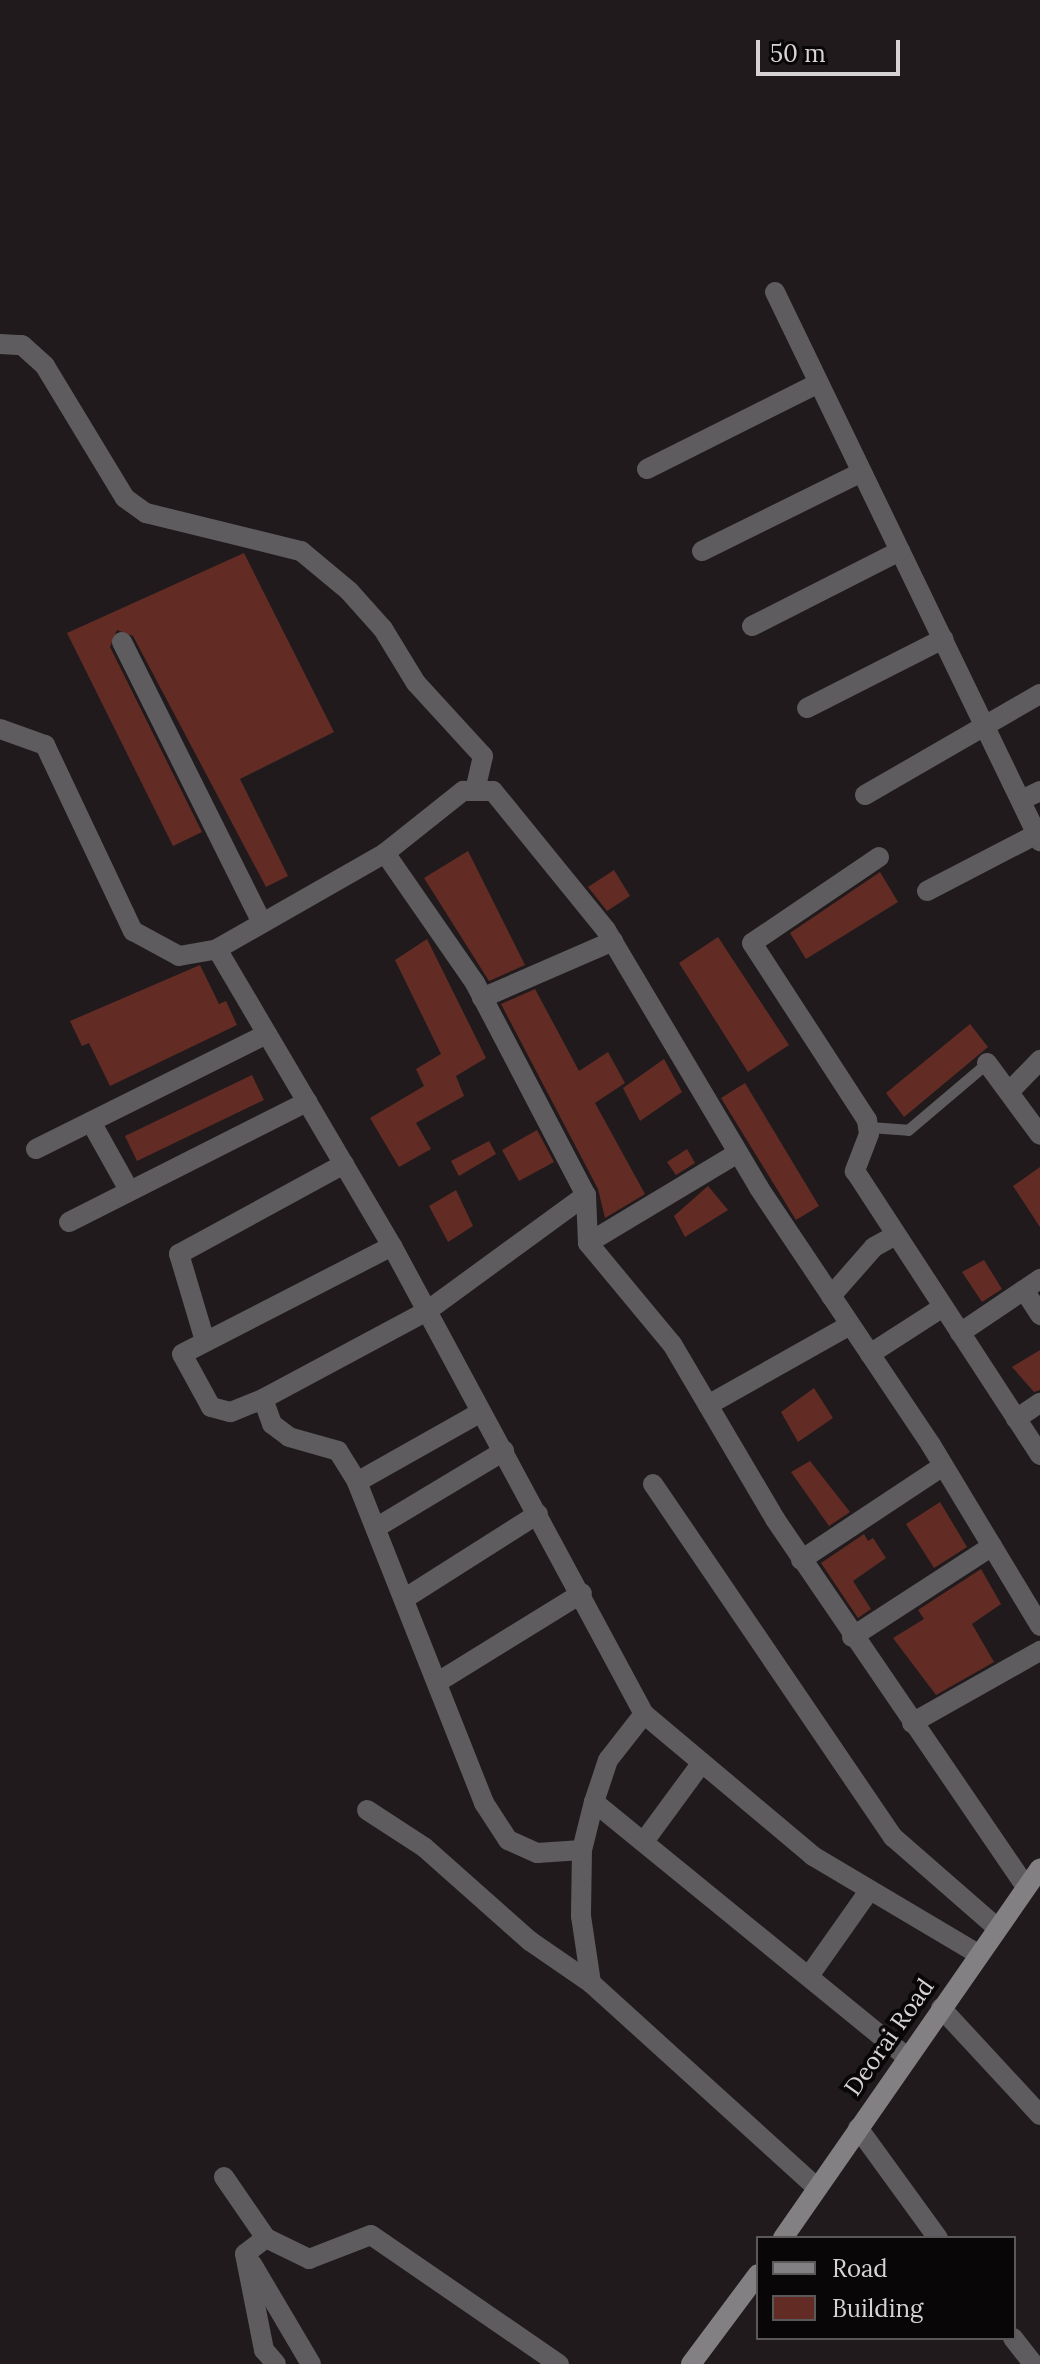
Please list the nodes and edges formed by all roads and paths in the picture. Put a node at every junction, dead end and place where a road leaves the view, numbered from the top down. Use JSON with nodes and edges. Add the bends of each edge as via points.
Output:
{"nodes":[{"id":1,"x":775,"y":292,"type":"dead end"},
{"id":2,"x":0,"y":344,"type":"edge"},
{"id":3,"x":819,"y":383,"type":"junction"},
{"id":4,"x":647,"y":469,"type":"dead end"},
{"id":5,"x":862,"y":472,"type":"junction"},
{"id":6,"x":702,"y":551,"type":"dead end"},
{"id":7,"x":900,"y":551,"type":"junction"},
{"id":8,"x":752,"y":626,"type":"dead end"},
{"id":9,"x":943,"y":639,"type":"junction"},
{"id":10,"x":122,"y":642,"type":"dead end"},
{"id":11,"x":1040,"y":694,"type":"edge"},
{"id":12,"x":807,"y":708,"type":"dead end"},
{"id":13,"x":985,"y":727,"type":"junction"},
{"id":14,"x":0,"y":729,"type":"edge"},
{"id":15,"x":476,"y":786,"type":"junction"},
{"id":16,"x":1040,"y":791,"type":"edge"},
{"id":17,"x":865,"y":795,"type":"dead end"},
{"id":18,"x":1021,"y":800,"type":"junction"},
{"id":19,"x":1038,"y":837,"type":"edge"},
{"id":20,"x":385,"y":853,"type":"junction"},
{"id":21,"x":879,"y":857,"type":"dead end"},
{"id":22,"x":927,"y":891,"type":"dead end"},
{"id":23,"x":262,"y":923,"type":"junction"},
{"id":24,"x":613,"y":941,"type":"junction"},
{"id":25,"x":217,"y":949,"type":"junction"},
{"id":26,"x":482,"y":998,"type":"junction"},
{"id":27,"x":267,"y":1034,"type":"junction"},
{"id":28,"x":1040,"y":1060,"type":"edge"},
{"id":29,"x":987,"y":1063,"type":"joint"},
{"id":30,"x":1009,"y":1092,"type":"junction"},
{"id":31,"x":307,"y":1102,"type":"junction"},
{"id":32,"x":91,"y":1122,"type":"junction"},
{"id":33,"x":869,"y":1127,"type":"junction"},
{"id":34,"x":1040,"y":1135,"type":"edge"},
{"id":35,"x":36,"y":1149,"type":"dead end"},
{"id":36,"x":738,"y":1153,"type":"junction"},
{"id":37,"x":344,"y":1164,"type":"junction"},
{"id":38,"x":129,"y":1190,"type":"junction"},
{"id":39,"x":586,"y":1195,"type":"junction"},
{"id":40,"x":69,"y":1222,"type":"dead end"},
{"id":41,"x":896,"y":1235,"type":"junction"},
{"id":42,"x":588,"y":1243,"type":"junction"},
{"id":43,"x":392,"y":1246,"type":"junction"},
{"id":44,"x":1032,"y":1284,"type":"edge"},
{"id":45,"x":831,"y":1296,"type":"junction"},
{"id":46,"x":943,"y":1307,"type":"junction"},
{"id":47,"x":427,"y":1311,"type":"junction"},
{"id":48,"x":1040,"y":1315,"type":"edge"},
{"id":49,"x":850,"y":1325,"type":"junction"},
{"id":50,"x":960,"y":1333,"type":"junction"},
{"id":51,"x":205,"y":1341,"type":"junction"},
{"id":52,"x":870,"y":1354,"type":"junction"},
{"id":53,"x":263,"y":1399,"type":"junction"},
{"id":54,"x":1040,"y":1403,"type":"edge"},
{"id":55,"x":708,"y":1405,"type":"junction"},
{"id":56,"x":481,"y":1412,"type":"junction"},
{"id":57,"x":1016,"y":1419,"type":"junction"},
{"id":58,"x":504,"y":1451,"type":"junction"},
{"id":59,"x":1040,"y":1455,"type":"edge"},
{"id":60,"x":943,"y":1466,"type":"junction"},
{"id":61,"x":357,"y":1482,"type":"junction"},
{"id":62,"x":653,"y":1484,"type":"dead end"},
{"id":63,"x":538,"y":1514,"type":"junction"},
{"id":64,"x":379,"y":1526,"type":"junction"},
{"id":65,"x":992,"y":1546,"type":"junction"},
{"id":66,"x":801,"y":1560,"type":"junction"},
{"id":67,"x":582,"y":1593,"type":"junction"},
{"id":68,"x":407,"y":1597,"type":"junction"},
{"id":69,"x":1040,"y":1626,"type":"edge"},
{"id":70,"x":852,"y":1637,"type":"junction"},
{"id":71,"x":1040,"y":1651,"type":"edge"},
{"id":72,"x":438,"y":1682,"type":"junction"},
{"id":73,"x":644,"y":1714,"type":"junction"},
{"id":74,"x":912,"y":1723,"type":"junction"},
{"id":75,"x":700,"y":1765,"type":"junction"},
{"id":76,"x":594,"y":1802,"type":"junction"},
{"id":77,"x":367,"y":1810,"type":"dead end"},
{"id":78,"x":645,"y":1840,"type":"junction"},
{"id":79,"x":582,"y":1850,"type":"junction"},
{"id":80,"x":1040,"y":1868,"type":"edge"},
{"id":81,"x":1026,"y":1887,"type":"junction"},
{"id":82,"x":869,"y":1891,"type":"junction"},
{"id":83,"x":995,"y":1926,"type":"junction"},
{"id":84,"x":978,"y":1954,"type":"junction"},
{"id":85,"x":809,"y":1976,"type":"junction"},
{"id":86,"x":591,"y":1983,"type":"junction"},
{"id":87,"x":941,"y":2008,"type":"junction"},
{"id":88,"x":907,"y":2057,"type":"junction"},
{"id":89,"x":1040,"y":2115,"type":"edge"},
{"id":90,"x":858,"y":2128,"type":"junction"},
{"id":91,"x":224,"y":2177,"type":"dead end"},
{"id":92,"x":817,"y":2188,"type":"junction"},
{"id":93,"x":784,"y":2236,"type":"edge"},
{"id":94,"x":937,"y":2236,"type":"edge"},
{"id":95,"x":266,"y":2238,"type":"junction"},
{"id":96,"x":245,"y":2254,"type":"junction"},
{"id":97,"x":756,"y":2277,"type":"edge"},
{"id":98,"x":1015,"y":2340,"type":"edge"},
{"id":99,"x":697,"y":2361,"type":"edge"},
{"id":100,"x":276,"y":2364,"type":"edge"},
{"id":101,"x":311,"y":2364,"type":"edge"},
{"id":102,"x":559,"y":2364,"type":"edge"},
{"id":103,"x":1033,"y":2364,"type":"edge"}],
"edges":[{"from":1,"to":3,"type":"street"},
{"from":2,"to":15,"type":"street","via":[[22,345],[45,366],[125,498],[146,513],[301,551],[349,591],[383,629],[416,683],[483,756]]},
{"from":3,"to":4,"type":"street"},
{"from":3,"to":5,"type":"street"},
{"from":5,"to":6,"type":"street"},
{"from":5,"to":7,"type":"street"},
{"from":7,"to":8,"type":"street"},
{"from":7,"to":9,"type":"street"},
{"from":9,"to":12,"type":"street"},
{"from":9,"to":13,"type":"street"},
{"from":10,"to":23,"type":"street"},
{"from":11,"to":13,"type":"street"},
{"from":13,"to":17,"type":"street"},
{"from":13,"to":18,"type":"street"},
{"from":14,"to":25,"type":"street","via":[[45,745],[133,931],[179,956]]},
{"from":15,"to":20,"type":"street"},
{"from":15,"to":24,"type":"street","via":[[493,791]]},
{"from":16,"to":18,"type":"street"},
{"from":18,"to":19,"type":"street"},
{"from":19,"to":22,"type":"street"},
{"from":20,"to":23,"type":"street"},
{"from":20,"to":26,"type":"street"},
{"from":21,"to":33,"type":"street","via":[[752,943]]},
{"from":23,"to":25,"type":"street"},
{"from":24,"to":26,"type":"street"},
{"from":24,"to":36,"type":"street"},
{"from":25,"to":27,"type":"street"},
{"from":26,"to":39,"type":"street"},
{"from":27,"to":31,"type":"street"},
{"from":27,"to":32,"type":"street"},
{"from":28,"to":30,"type":"street"},
{"from":29,"to":30,"type":"street"},
{"from":29,"to":33,"type":"lane","via":[[908,1130]]},
{"from":30,"to":34,"type":"street"},
{"from":31,"to":37,"type":"street"},
{"from":31,"to":38,"type":"street"},
{"from":32,"to":35,"type":"street"},
{"from":32,"to":38,"type":"street"},
{"from":33,"to":41,"type":"street","via":[[855,1171]]},
{"from":36,"to":42,"type":"street"},
{"from":36,"to":45,"type":"street"},
{"from":37,"to":43,"type":"street"},
{"from":37,"to":51,"type":"street","via":[[179,1254]]},
{"from":38,"to":40,"type":"street"},
{"from":39,"to":42,"type":"street"},
{"from":39,"to":47,"type":"street"},
{"from":41,"to":45,"type":"street","via":[[874,1247]]},
{"from":41,"to":46,"type":"street"},
{"from":42,"to":55,"type":"street","via":[[672,1344]]},
{"from":43,"to":47,"type":"street"},
{"from":43,"to":51,"type":"street"},
{"from":44,"to":48,"type":"street"},
{"from":44,"to":50,"type":"street"},
{"from":45,"to":49,"type":"street"},
{"from":46,"to":50,"type":"street"},
{"from":46,"to":52,"type":"street"},
{"from":47,"to":53,"type":"street"},
{"from":47,"to":56,"type":"street"},
{"from":49,"to":52,"type":"street"},
{"from":49,"to":55,"type":"street"},
{"from":50,"to":57,"type":"street"},
{"from":51,"to":53,"type":"street","via":[[182,1354],[211,1407],[230,1412]]},
{"from":52,"to":60,"type":"street"},
{"from":53,"to":61,"type":"street","via":[[272,1424],[289,1437],[338,1451]]},
{"from":54,"to":57,"type":"street"},
{"from":55,"to":66,"type":"street"},
{"from":56,"to":58,"type":"street"},
{"from":56,"to":61,"type":"street"},
{"from":57,"to":59,"type":"street"},
{"from":58,"to":63,"type":"street"},
{"from":58,"to":64,"type":"street"},
{"from":60,"to":65,"type":"street"},
{"from":60,"to":66,"type":"street"},
{"from":61,"to":64,"type":"street"},
{"from":62,"to":83,"type":"street","via":[[893,1837]]},
{"from":63,"to":67,"type":"street"},
{"from":63,"to":68,"type":"street"},
{"from":64,"to":68,"type":"street"},
{"from":65,"to":69,"type":"street"},
{"from":65,"to":70,"type":"street"},
{"from":66,"to":70,"type":"street"},
{"from":67,"to":72,"type":"street"},
{"from":67,"to":73,"type":"street"},
{"from":68,"to":72,"type":"street"},
{"from":70,"to":74,"type":"street"},
{"from":71,"to":74,"type":"street"},
{"from":72,"to":79,"type":"street","via":[[484,1803],[508,1840],[537,1853]]},
{"from":73,"to":75,"type":"street"},
{"from":73,"to":76,"type":"street","via":[[608,1760]]},
{"from":74,"to":81,"type":"street"},
{"from":75,"to":78,"type":"street"},
{"from":75,"to":82,"type":"street","via":[[813,1856]]},
{"from":76,"to":78,"type":"street"},
{"from":76,"to":79,"type":"street"},
{"from":77,"to":86,"type":"street","via":[[424,1847],[530,1941]]},
{"from":78,"to":85,"type":"street"},
{"from":79,"to":86,"type":"street","via":[[581,1916]]},
{"from":80,"to":81,"type":"street","name":"Deorai Road"},
{"from":81,"to":83,"type":"street","name":"Deorai Road"},
{"from":82,"to":84,"type":"street"},
{"from":82,"to":85,"type":"street"},
{"from":83,"to":84,"type":"street","name":"Deorai Road"},
{"from":84,"to":87,"type":"street","name":"Deorai Road"},
{"from":85,"to":88,"type":"street"},
{"from":86,"to":92,"type":"street"},
{"from":87,"to":88,"type":"street","name":"Deorai Road"},
{"from":87,"to":89,"type":"street"},
{"from":88,"to":90,"type":"street","name":"Deorai Road"},
{"from":90,"to":92,"type":"street","name":"Deorai Road"},
{"from":90,"to":94,"type":"street"},
{"from":91,"to":95,"type":"street"},
{"from":92,"to":93,"type":"street","name":"Deorai Road"},
{"from":95,"to":96,"type":"street"},
{"from":95,"to":102,"type":"street","via":[[309,2259],[371,2235]]},
{"from":96,"to":100,"type":"street","via":[[264,2350]]},
{"from":96,"to":101,"type":"street"},
{"from":97,"to":99,"type":"street"},
{"from":98,"to":103,"type":"street"}]}
